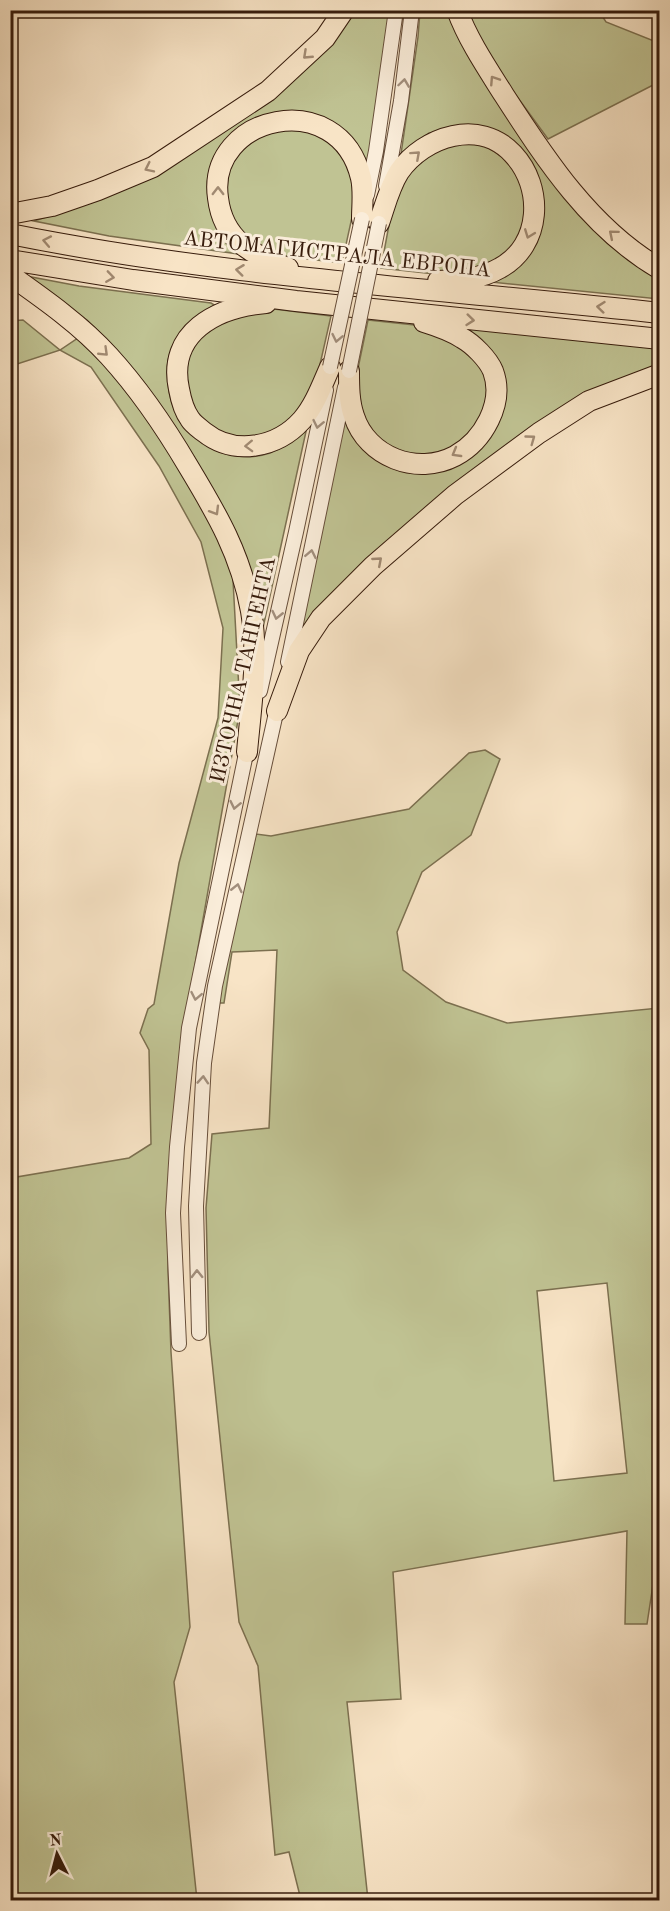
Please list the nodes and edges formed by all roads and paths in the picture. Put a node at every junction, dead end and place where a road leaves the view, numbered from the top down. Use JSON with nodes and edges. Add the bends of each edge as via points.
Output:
{"nodes":[{"id":1,"x":344,"y":10,"type":"edge"},
{"id":2,"x":396,"y":10,"type":"edge"},
{"id":3,"x":412,"y":10,"type":"edge"},
{"id":4,"x":457,"y":10,"type":"edge"},
{"id":5,"x":10,"y":214,"type":"edge"},
{"id":6,"x":371,"y":221,"type":"junction"},
{"id":7,"x":10,"y":234,"type":"edge"},
{"id":8,"x":10,"y":260,"type":"edge"},
{"id":9,"x":660,"y":269,"type":"edge"},
{"id":10,"x":10,"y":275,"type":"edge"},
{"id":11,"x":315,"y":279,"type":"junction"},
{"id":12,"x":390,"y":286,"type":"junction"},
{"id":13,"x":296,"y":302,"type":"junction"},
{"id":14,"x":384,"y":310,"type":"junction"},
{"id":15,"x":660,"y":313,"type":"edge"},
{"id":16,"x":660,"y":339,"type":"edge"},
{"id":17,"x":340,"y":369,"type":"junction"},
{"id":18,"x":660,"y":374,"type":"edge"},
{"id":19,"x":277,"y":711,"type":"junction"},
{"id":20,"x":247,"y":752,"type":"junction"},
{"id":21,"x":200,"y":1333,"type":"dead end"},
{"id":22,"x":179,"y":1344,"type":"dead end"}],
"edges":[{"from":1,"to":5,"type":"highway","one_way":true,"via":[[325,38],[268,92],[153,167],[52,206]]},
{"from":2,"to":6,"type":"street","name":"ИЗТОЧНА ТАНГЕНТА","via":[[376,151]]},
{"from":6,"to":3,"type":"street","name":"ИЗТОЧНА ТАНГЕНТА","one_way":true,"via":[[401,101]]},
{"from":9,"to":4,"type":"highway","one_way":true,"via":[[606,228],[566,186],[482,61]]},
{"from":11,"to":6,"type":"highway","one_way":true,"via":[[261,258],[227,229],[216,190],[226,154],[241,138],[277,121],[301,120],[328,129],[350,151]]},
{"from":6,"to":12,"type":"highway","one_way":true,"via":[[413,156],[430,142],[453,134],[496,141],[513,153],[533,192],[531,234],[520,252],[501,268],[465,279]]},
{"from":6,"to":17,"type":"street","name":"ИЗТОЧНА ТАНГЕНТА","bridge":true},
{"from":11,"to":7,"type":"highway","name":"АВТОМАГИСТРАЛА ЕВРОПА","one_way":true,"via":[[141,258]]},
{"from":8,"to":13,"type":"highway","one_way":true},
{"from":10,"to":20,"type":"highway","one_way":true,"via":[[108,354],[144,396],[222,523],[241,568],[251,613],[255,657]]},
{"from":11,"to":12,"type":"highway","name":"АВТОМАГИСТРАЛА ЕВРОПА"},
{"from":15,"to":12,"type":"highway","name":"АВТОМАГИСТРАЛА ЕВРОПА","one_way":true},
{"from":13,"to":14,"type":"highway"},
{"from":17,"to":13,"type":"highway","one_way":true,"via":[[303,419],[272,442],[258,446],[222,443],[191,421],[181,401],[176,377],[178,354],[190,334],[231,309]]},
{"from":14,"to":16,"type":"highway","one_way":true},
{"from":14,"to":17,"type":"highway","one_way":true,"via":[[463,338],[482,355],[493,371],[496,394],[493,412],[483,431],[454,456],[436,462],[405,463],[387,456],[369,443],[354,417]]},
{"from":19,"to":17,"type":"street","name":"ИЗТОЧНА ТАНГЕНТА","one_way":true,"via":[[296,626]]},
{"from":17,"to":20,"type":"street","name":"ИЗТОЧНА ТАНГЕНТА","one_way":true,"via":[[296,532]]},
{"from":19,"to":18,"type":"highway","one_way":true,"via":[[299,651],[321,618],[373,566],[454,495],[539,433],[589,401]]},
{"from":21,"to":19,"type":"street","name":"ИЗТОЧНА ТАНГЕНТА","one_way":true,"via":[[196,1206],[204,1063],[225,941]]},
{"from":20,"to":22,"type":"street","name":"ИЗТОЧНА ТАНГЕНТА","one_way":true,"via":[[189,1028],[173,1214]]}]}
